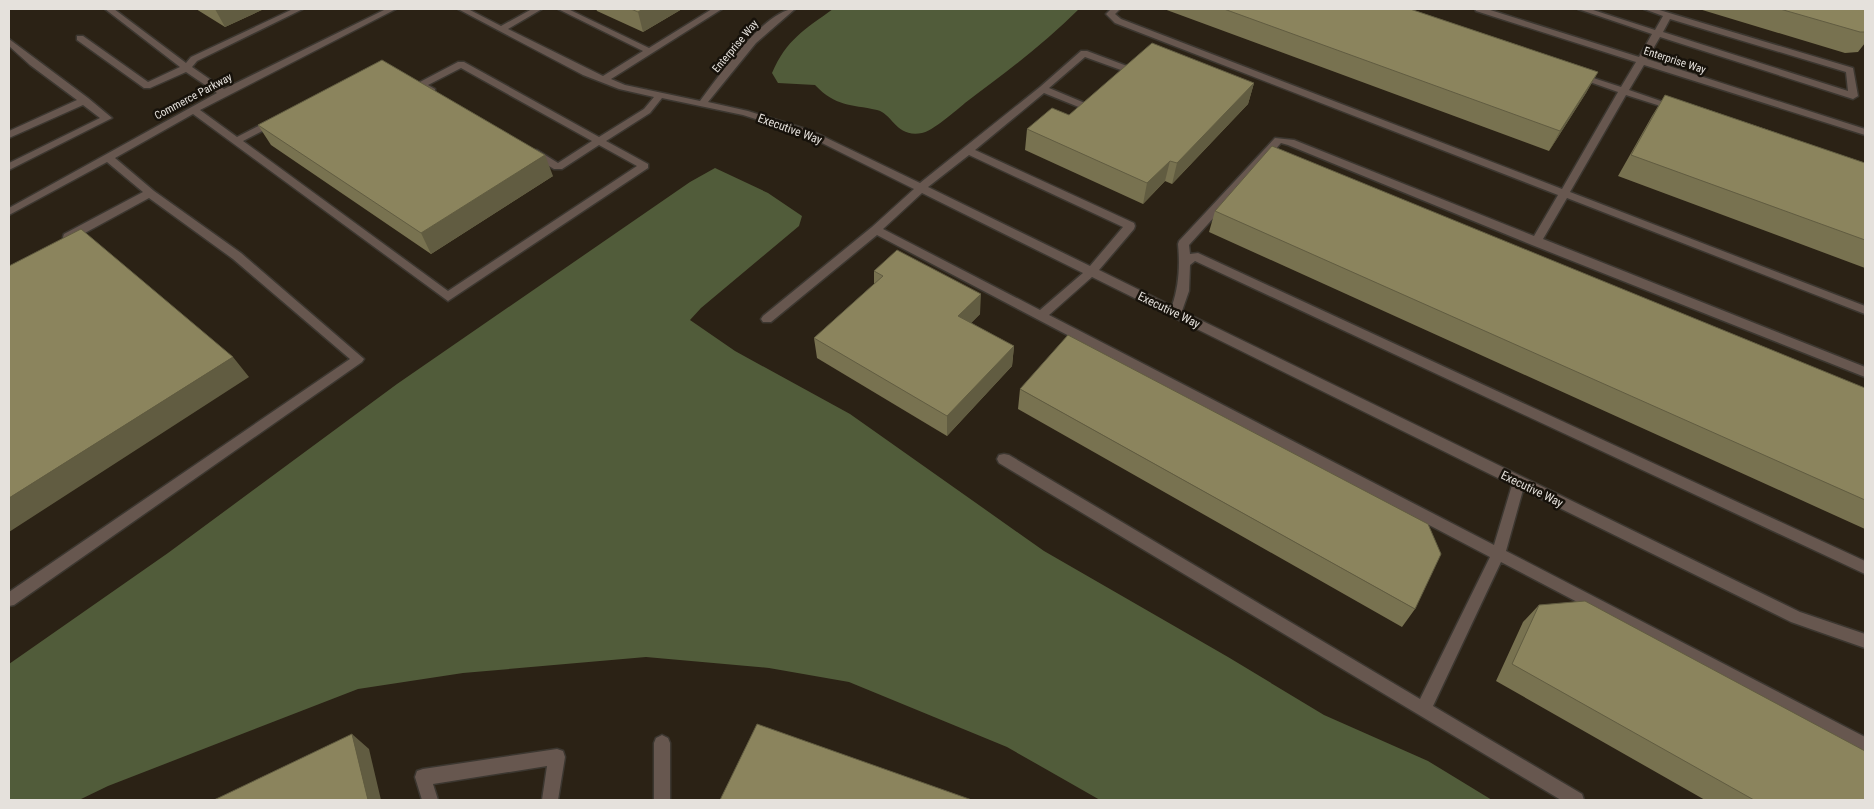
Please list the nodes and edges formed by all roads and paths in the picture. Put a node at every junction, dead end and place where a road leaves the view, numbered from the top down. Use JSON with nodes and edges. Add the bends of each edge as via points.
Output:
{"nodes":[{"id":1,"x":109,"y":9,"type":"edge"},
{"id":2,"x":299,"y":9,"type":"edge"},
{"id":3,"x":392,"y":9,"type":"edge"},
{"id":4,"x":462,"y":9,"type":"edge"},
{"id":5,"x":538,"y":9,"type":"edge"},
{"id":6,"x":562,"y":9,"type":"edge"},
{"id":7,"x":718,"y":9,"type":"edge"},
{"id":8,"x":791,"y":9,"type":"edge"},
{"id":9,"x":1116,"y":9,"type":"edge"},
{"id":10,"x":1479,"y":9,"type":"edge"},
{"id":11,"x":1582,"y":9,"type":"edge"},
{"id":12,"x":1648,"y":9,"type":"edge"},
{"id":13,"x":1668,"y":15,"type":"junction"},
{"id":14,"x":501,"y":29,"type":"junction"},
{"id":15,"x":1657,"y":33,"type":"junction"},
{"id":16,"x":80,"y":38,"type":"dead end"},
{"id":17,"x":9,"y":42,"type":"edge"},
{"id":18,"x":649,"y":52,"type":"junction"},
{"id":19,"x":1641,"y":61,"type":"junction"},
{"id":20,"x":187,"y":68,"type":"junction"},
{"id":21,"x":1132,"y":72,"type":"edge"},
{"id":22,"x":1569,"y":73,"type":"edge"},
{"id":23,"x":603,"y":80,"type":"junction"},
{"id":24,"x":1043,"y":89,"type":"junction"},
{"id":25,"x":1624,"y":91,"type":"junction"},
{"id":26,"x":224,"y":93,"type":"junction"},
{"id":27,"x":437,"y":94,"type":"edge"},
{"id":28,"x":660,"y":96,"type":"junction"},
{"id":29,"x":85,"y":100,"type":"junction"},
{"id":30,"x":701,"y":104,"type":"junction"},
{"id":31,"x":1088,"y":108,"type":"edge"},
{"id":32,"x":193,"y":110,"type":"junction"},
{"id":33,"x":1687,"y":112,"type":"edge"},
{"id":34,"x":287,"y":115,"type":"edge"},
{"id":35,"x":1865,"y":132,"type":"edge"},
{"id":36,"x":9,"y":135,"type":"edge"},
{"id":37,"x":236,"y":141,"type":"junction"},
{"id":38,"x":599,"y":141,"type":"junction"},
{"id":39,"x":526,"y":148,"type":"edge"},
{"id":40,"x":967,"y":150,"type":"junction"},
{"id":41,"x":108,"y":157,"type":"junction"},
{"id":42,"x":9,"y":167,"type":"edge"},
{"id":43,"x":921,"y":188,"type":"junction"},
{"id":44,"x":150,"y":193,"type":"junction"},
{"id":45,"x":1565,"y":193,"type":"junction"},
{"id":46,"x":9,"y":212,"type":"edge"},
{"id":47,"x":876,"y":230,"type":"junction"},
{"id":48,"x":62,"y":241,"type":"edge"},
{"id":49,"x":1536,"y":242,"type":"junction"},
{"id":50,"x":1185,"y":264,"type":"junction"},
{"id":51,"x":1091,"y":272,"type":"junction"},
{"id":52,"x":1865,"y":310,"type":"edge"},
{"id":53,"x":1175,"y":313,"type":"junction"},
{"id":54,"x":1042,"y":315,"type":"junction"},
{"id":55,"x":767,"y":319,"type":"dead end"},
{"id":56,"x":1865,"y":372,"type":"edge"},
{"id":57,"x":1004,"y":459,"type":"dead end"},
{"id":58,"x":1519,"y":483,"type":"junction"},
{"id":59,"x":1498,"y":554,"type":"junction"},
{"id":60,"x":1865,"y":568,"type":"edge"},
{"id":61,"x":9,"y":600,"type":"edge"},
{"id":62,"x":1865,"y":641,"type":"edge"},
{"id":63,"x":1423,"y":710,"type":"junction"},
{"id":64,"x":662,"y":743,"type":"dead end"},
{"id":65,"x":1865,"y":745,"type":"edge"},
{"id":66,"x":430,"y":800,"type":"edge"},
{"id":67,"x":550,"y":800,"type":"edge"},
{"id":68,"x":662,"y":800,"type":"edge"},
{"id":69,"x":1576,"y":800,"type":"edge"}],
"edges":[{"from":1,"to":20,"type":"street"},
{"from":2,"to":20,"type":"street","via":[[194,59]]},
{"from":3,"to":26,"type":"street","name":"Commerce Parkway"},
{"from":4,"to":14,"type":"street","name":"Executive Way"},
{"from":5,"to":14,"type":"street"},
{"from":6,"to":18,"type":"street"},
{"from":7,"to":18,"type":"street"},
{"from":8,"to":30,"type":"street","name":"Enterprise Way","via":[[754,37]]},
{"from":9,"to":45,"type":"street","via":[[1110,14],[1118,22]]},
{"from":10,"to":19,"type":"street","name":"Enterprise Way"},
{"from":11,"to":15,"type":"street"},
{"from":12,"to":13,"type":"street"},
{"from":13,"to":15,"type":"street"},
{"from":13,"to":15,"type":"street","via":[[1850,70],[1853,96]]},
{"from":14,"to":23,"type":"street","name":"Executive Way"},
{"from":15,"to":19,"type":"street"},
{"from":16,"to":20,"type":"street","via":[[147,86]]},
{"from":17,"to":29,"type":"street"},
{"from":18,"to":23,"type":"street"},
{"from":19,"to":25,"type":"street"},
{"from":19,"to":35,"type":"street","name":"Enterprise Way"},
{"from":20,"to":26,"type":"street"},
{"from":21,"to":24,"type":"street","via":[[1084,53]]},
{"from":22,"to":25,"type":"street"},
{"from":23,"to":28,"type":"street","name":"Executive Way"},
{"from":24,"to":31,"type":"street"},
{"from":24,"to":40,"type":"street"},
{"from":25,"to":33,"type":"street"},
{"from":25,"to":45,"type":"street"},
{"from":26,"to":32,"type":"street","name":"Commerce Parkway"},
{"from":27,"to":38,"type":"street","via":[[421,85],[461,64]]},
{"from":28,"to":30,"type":"street","name":"Executive Way"},
{"from":28,"to":38,"type":"street","via":[[647,111]]},
{"from":29,"to":36,"type":"street"},
{"from":29,"to":42,"type":"street","via":[[107,118]]},
{"from":30,"to":43,"type":"street","name":"Executive Way","via":[[745,113],[809,133]]},
{"from":32,"to":37,"type":"street"},
{"from":32,"to":41,"type":"street","name":"Commerce Parkway"},
{"from":34,"to":37,"type":"street"},
{"from":37,"to":38,"type":"street","via":[[448,298],[644,166]]},
{"from":38,"to":39,"type":"street","via":[[558,168]]},
{"from":40,"to":43,"type":"street"},
{"from":40,"to":51,"type":"street","via":[[1130,226]]},
{"from":41,"to":44,"type":"street"},
{"from":41,"to":46,"type":"street","name":"Commerce Parkway"},
{"from":43,"to":47,"type":"street"},
{"from":43,"to":51,"type":"street","name":"Executive Way"},
{"from":44,"to":48,"type":"street"},
{"from":44,"to":61,"type":"street","via":[[237,256],[358,359]]},
{"from":45,"to":49,"type":"street"},
{"from":45,"to":52,"type":"street"},
{"from":47,"to":54,"type":"street"},
{"from":47,"to":55,"type":"street"},
{"from":49,"to":50,"type":"street","via":[[1279,140],[1183,244]]},
{"from":49,"to":56,"type":"street"},
{"from":50,"to":53,"type":"street","via":[[1183,291]]},
{"from":50,"to":60,"type":"street","via":[[1194,256]]},
{"from":51,"to":53,"type":"street","name":"Executive Way"},
{"from":51,"to":54,"type":"street"},
{"from":53,"to":58,"type":"street","name":"Executive Way"},
{"from":54,"to":59,"type":"street"},
{"from":57,"to":63,"type":"street"},
{"from":58,"to":59,"type":"street"},
{"from":58,"to":62,"type":"street","name":"Executive Way","via":[[1796,617]]},
{"from":59,"to":63,"type":"street"},
{"from":59,"to":65,"type":"street"},
{"from":63,"to":69,"type":"street"},
{"from":64,"to":68,"type":"street"},
{"from":66,"to":67,"type":"street","via":[[423,777],[557,757]]}]}
